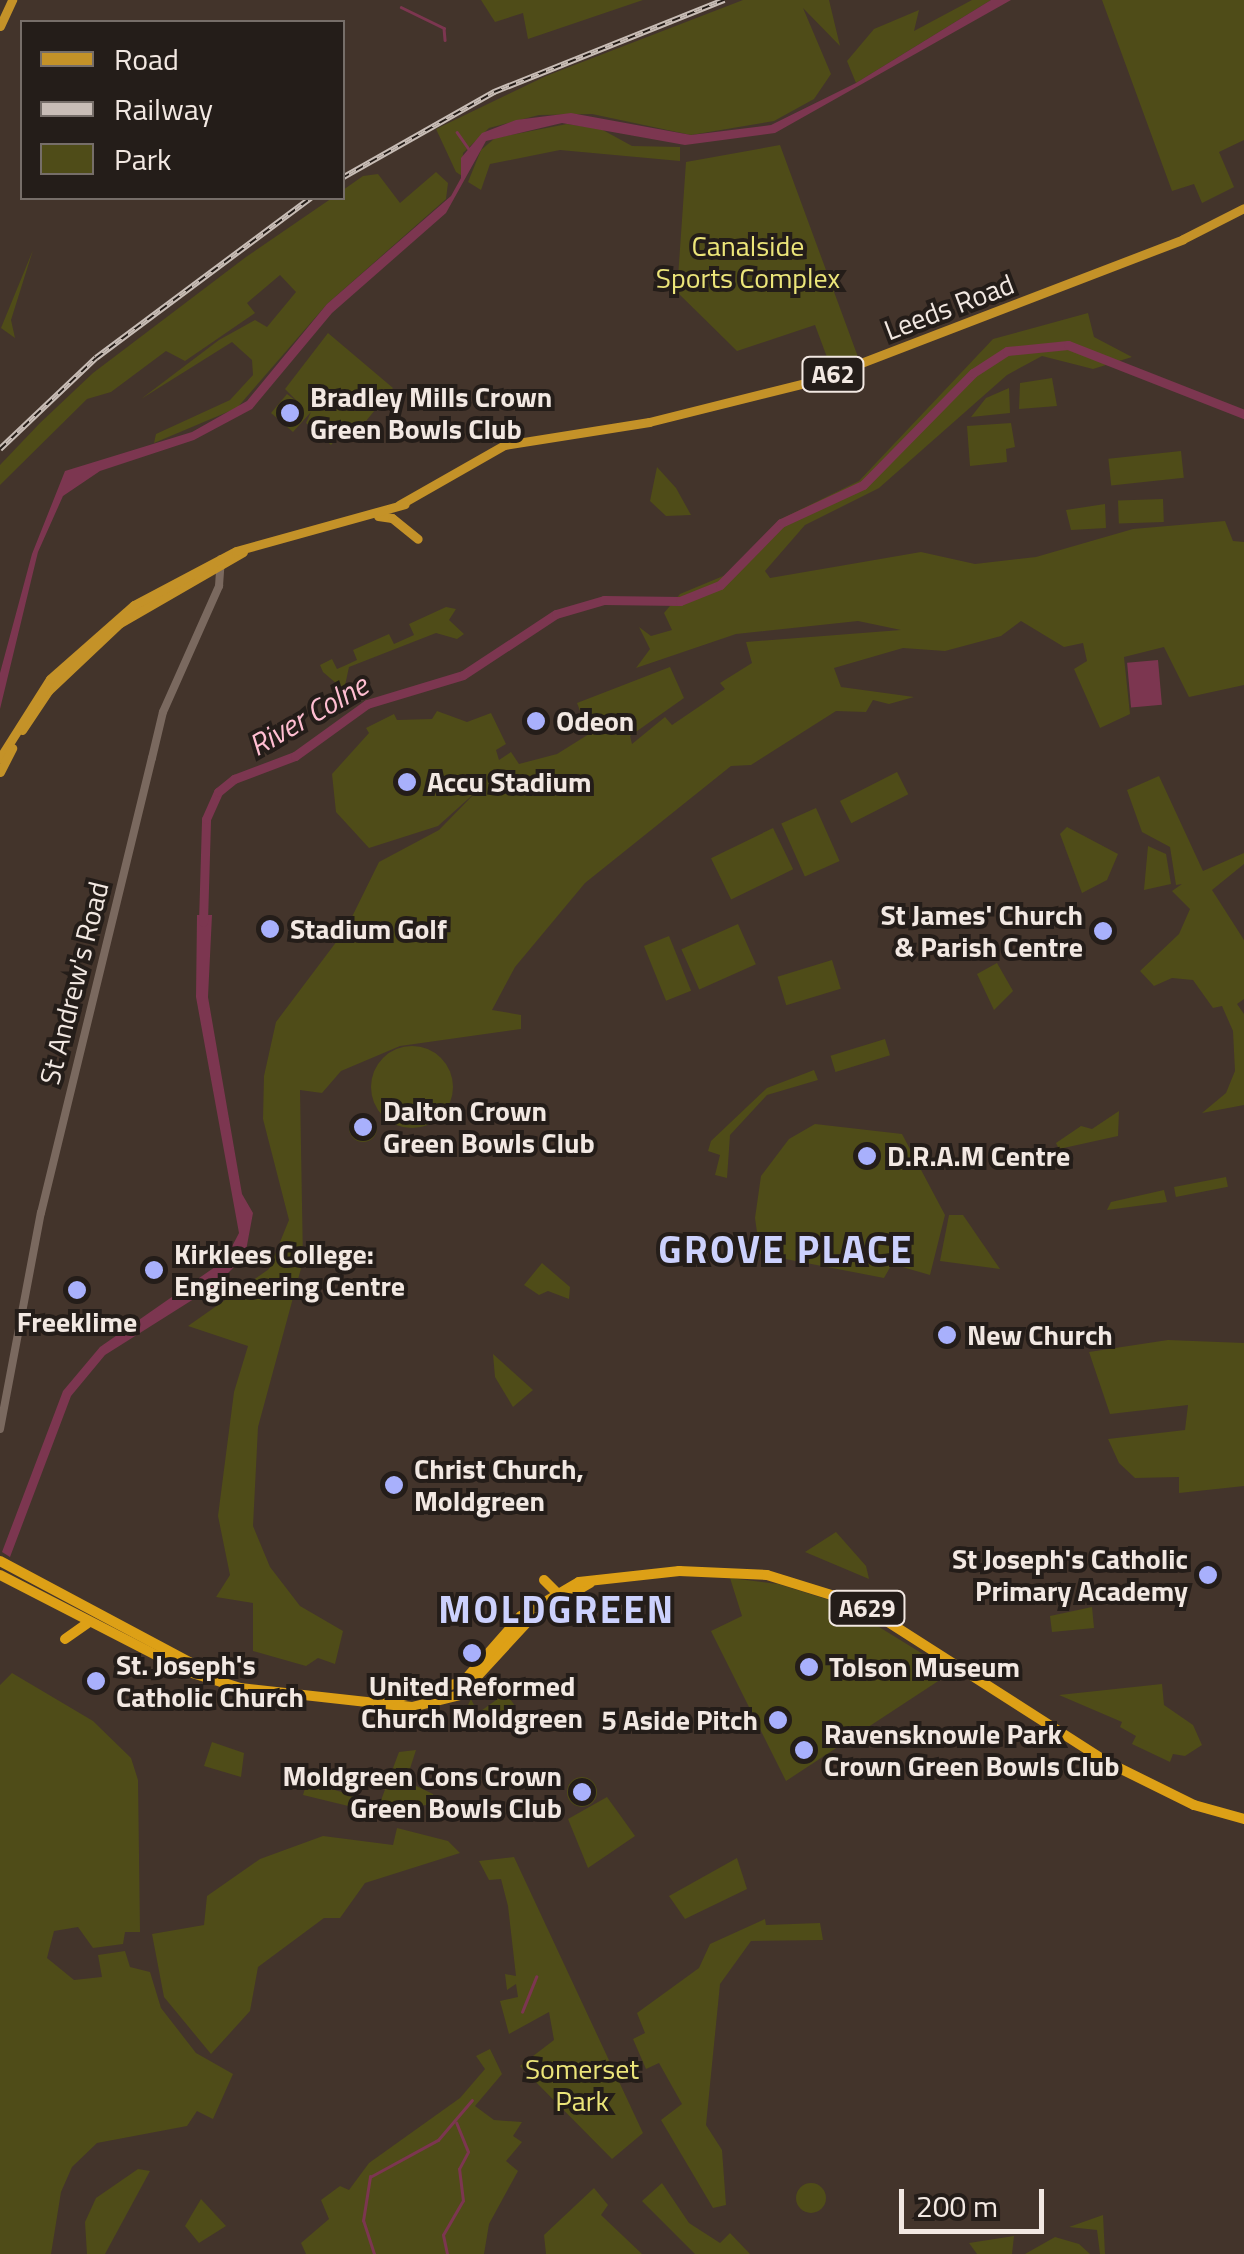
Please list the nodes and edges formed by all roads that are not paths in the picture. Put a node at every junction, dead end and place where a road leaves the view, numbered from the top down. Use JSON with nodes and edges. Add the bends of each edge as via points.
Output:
{"nodes":[{"id":1,"x":10,"y":0,"type":"edge"},
{"id":2,"x":2,"y":22,"type":"edge"},
{"id":3,"x":1244,"y":208,"type":"edge"},
{"id":4,"x":376,"y":516,"type":"junction"},
{"id":5,"x":418,"y":539,"type":"dead end"},
{"id":6,"x":222,"y":562,"type":"junction"},
{"id":7,"x":48,"y":661,"type":"dead end"},
{"id":8,"x":50,"y":679,"type":"junction"},
{"id":9,"x":0,"y":758,"type":"edge"},
{"id":10,"x":0,"y":772,"type":"edge"},
{"id":11,"x":0,"y":1429,"type":"edge"},
{"id":12,"x":0,"y":1560,"type":"edge"},
{"id":13,"x":6,"y":1574,"type":"edge"},
{"id":14,"x":544,"y":1580,"type":"dead end"},
{"id":15,"x":591,"y":1582,"type":"junction"},
{"id":16,"x":37,"y":1584,"type":"junction"},
{"id":17,"x":556,"y":1592,"type":"junction"},
{"id":18,"x":68,"y":1613,"type":"junction"},
{"id":19,"x":90,"y":1623,"type":"junction"},
{"id":20,"x":510,"y":1629,"type":"junction"},
{"id":21,"x":492,"y":1630,"type":"dead end"},
{"id":22,"x":65,"y":1639,"type":"dead end"},
{"id":23,"x":250,"y":1688,"type":"junction"},
{"id":24,"x":439,"y":1698,"type":"junction"},
{"id":25,"x":378,"y":1702,"type":"junction"},
{"id":26,"x":1244,"y":1817,"type":"edge"}],
"edges":[{"from":1,"to":2,"type":"main road"},
{"from":3,"to":4,"type":"main road","name":"Leeds Road","number":"A62","via":[[1183,239],[814,381],[660,418],[518,440]]},
{"from":4,"to":5,"type":"main road","via":[[392,518]]},
{"from":4,"to":6,"type":"main road","name":"Leeds Road","number":"A62"},
{"from":6,"to":8,"type":"main road","name":"Leeds Road","number":"A62","via":[[122,613]]},
{"from":6,"to":10,"type":"main road","name":"Leeds Road","number":"A62","via":[[137,612],[86,653],[38,704]]},
{"from":6,"to":11,"type":"main road","name":"St Andrew's Road","via":[[162,718],[41,1212]]},
{"from":7,"to":8,"type":"main road"},
{"from":8,"to":9,"type":"main road","name":"Leeds Road","number":"A62"},
{"from":12,"to":13,"type":"highway","number":"A629"},
{"from":13,"to":16,"type":"highway","number":"A629"},
{"from":13,"to":18,"type":"highway","number":"A629"},
{"from":14,"to":17,"type":"highway"},
{"from":15,"to":17,"type":"highway","number":"A629"},
{"from":15,"to":24,"type":"highway","number":"A629","via":[[533,1616],[474,1684]]},
{"from":15,"to":26,"type":"highway","number":"A629","via":[[679,1571],[781,1578],[860,1604],[1107,1762]]},
{"from":16,"to":18,"type":"highway"},
{"from":16,"to":23,"type":"highway","number":"A629","via":[[185,1663]]},
{"from":17,"to":20,"type":"highway","number":"A629"},
{"from":18,"to":19,"type":"highway","number":"A629"},
{"from":19,"to":22,"type":"highway"},
{"from":19,"to":23,"type":"highway","number":"A629","via":[[180,1669]]},
{"from":20,"to":21,"type":"highway"},
{"from":20,"to":24,"type":"highway","number":"A629","via":[[472,1676]]},
{"from":23,"to":25,"type":"highway","number":"A629"},
{"from":24,"to":25,"type":"highway","number":"A629"},
{"from":24,"to":25,"type":"highway","number":"A629"}]}
